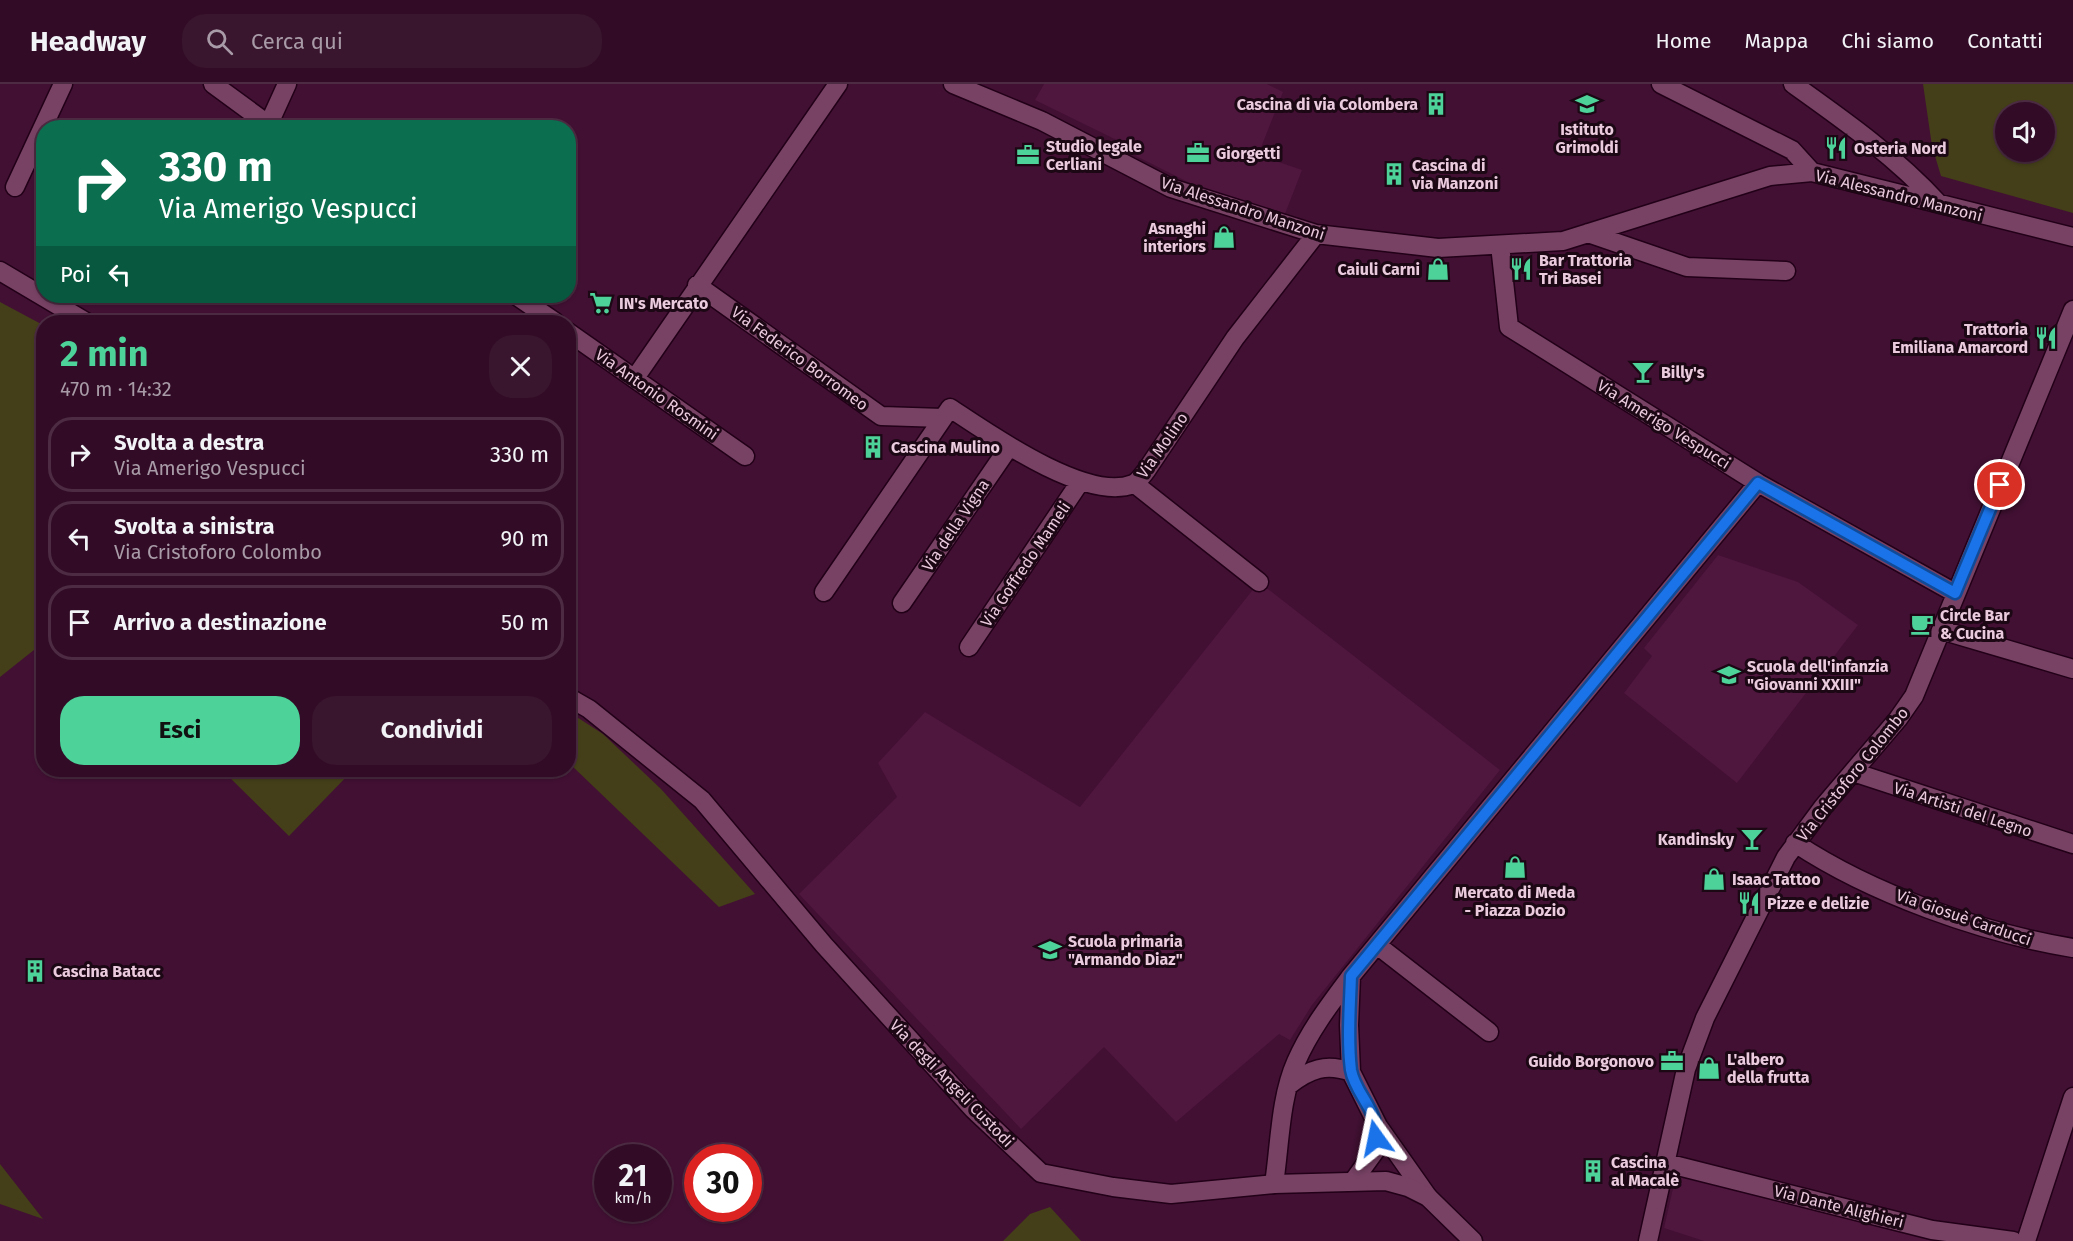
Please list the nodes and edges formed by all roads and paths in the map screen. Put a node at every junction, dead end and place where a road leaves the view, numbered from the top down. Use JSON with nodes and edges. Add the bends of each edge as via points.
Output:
{"nodes":[{"id":1,"x":63,"y":84,"type":"edge"},
{"id":2,"x":213,"y":84,"type":"edge"},
{"id":3,"x":287,"y":84,"type":"edge"},
{"id":4,"x":838,"y":84,"type":"edge"},
{"id":5,"x":953,"y":84,"type":"edge"},
{"id":6,"x":1661,"y":84,"type":"edge"},
{"id":7,"x":1793,"y":84,"type":"edge"},
{"id":8,"x":46,"y":120,"type":"edge"},
{"id":9,"x":261,"y":120,"type":"edge"},
{"id":10,"x":273,"y":120,"type":"edge"},
{"id":11,"x":36,"y":141,"type":"edge"},
{"id":12,"x":1812,"y":172,"type":"junction"},
{"id":13,"x":15,"y":186,"type":"dead end"},
{"id":14,"x":1939,"y":204,"type":"junction"},
{"id":15,"x":1588,"y":233,"type":"junction"},
{"id":16,"x":1316,"y":234,"type":"junction"},
{"id":17,"x":2073,"y":237,"type":"edge"},
{"id":18,"x":1500,"y":245,"type":"junction"},
{"id":19,"x":0,"y":270,"type":"edge"},
{"id":20,"x":1786,"y":271,"type":"dead end"},
{"id":21,"x":698,"y":285,"type":"junction"},
{"id":22,"x":36,"y":292,"type":"edge"},
{"id":23,"x":55,"y":303,"type":"edge"},
{"id":24,"x":527,"y":303,"type":"edge"},
{"id":25,"x":2073,"y":310,"type":"edge"},
{"id":26,"x":74,"y":315,"type":"edge"},
{"id":27,"x":545,"y":315,"type":"edge"},
{"id":28,"x":576,"y":337,"type":"edge"},
{"id":29,"x":635,"y":378,"type":"junction"},
{"id":30,"x":943,"y":418,"type":"junction"},
{"id":31,"x":1009,"y":447,"type":"junction"},
{"id":32,"x":745,"y":456,"type":"dead end"},
{"id":33,"x":1080,"y":482,"type":"junction"},
{"id":34,"x":1758,"y":483,"type":"junction"},
{"id":35,"x":1135,"y":484,"type":"junction"},
{"id":36,"x":1259,"y":582,"type":"dead end"},
{"id":37,"x":824,"y":592,"type":"dead end"},
{"id":38,"x":1955,"y":593,"type":"junction"},
{"id":39,"x":902,"y":603,"type":"dead end"},
{"id":40,"x":1941,"y":630,"type":"junction"},
{"id":41,"x":969,"y":647,"type":"dead end"},
{"id":42,"x":2073,"y":669,"type":"edge"},
{"id":43,"x":576,"y":702,"type":"edge"},
{"id":44,"x":1853,"y":772,"type":"junction"},
{"id":45,"x":1795,"y":843,"type":"junction"},
{"id":46,"x":2073,"y":844,"type":"edge"},
{"id":47,"x":1377,"y":945,"type":"junction"},
{"id":48,"x":2073,"y":948,"type":"edge"},
{"id":49,"x":1351,"y":976,"type":"junction"},
{"id":50,"x":1489,"y":1032,"type":"dead end"},
{"id":51,"x":1352,"y":1072,"type":"junction"},
{"id":52,"x":1290,"y":1085,"type":"junction"},
{"id":53,"x":2073,"y":1097,"type":"edge"},
{"id":54,"x":1378,"y":1126,"type":"junction"},
{"id":55,"x":1666,"y":1163,"type":"junction"},
{"id":56,"x":1354,"y":1180,"type":"junction"},
{"id":57,"x":1274,"y":1184,"type":"junction"},
{"id":58,"x":1428,"y":1197,"type":"junction"},
{"id":59,"x":1473,"y":1241,"type":"edge"},
{"id":60,"x":1648,"y":1241,"type":"edge"},
{"id":61,"x":2013,"y":1241,"type":"edge"},
{"id":62,"x":2026,"y":1241,"type":"edge"}],
"edges":[{"from":1,"to":8,"type":"street"},
{"from":2,"to":9,"type":"street"},
{"from":3,"to":10,"type":"street"},
{"from":4,"to":21,"type":"street"},
{"from":5,"to":16,"type":"street","name":"Via Alessandro Manzoni","via":[[1042,121],[1171,188]]},
{"from":6,"to":12,"type":"street","via":[[1791,150]]},
{"from":7,"to":14,"type":"street","via":[[1903,167]]},
{"from":11,"to":13,"type":"street"},
{"from":12,"to":14,"type":"street","name":"Via Alessandro Manzoni"},
{"from":12,"to":15,"type":"street","name":"Via Alessandro Manzoni","via":[[1770,176]]},
{"from":14,"to":17,"type":"street","name":"Via Alessandro Manzoni"},
{"from":15,"to":18,"type":"street","name":"Via Alessandro Manzoni","via":[[1563,241]]},
{"from":15,"to":20,"type":"street","via":[[1687,267]]},
{"from":16,"to":18,"type":"street","name":"Via Alessandro Manzoni","via":[[1438,248]]},
{"from":16,"to":35,"type":"street","name":"Via Molino","via":[[1235,338]]},
{"from":18,"to":34,"type":"street","name":"Via Amerigo Vespucci","via":[[1509,327]]},
{"from":19,"to":22,"type":"street"},
{"from":21,"to":29,"type":"street"},
{"from":21,"to":30,"type":"street","name":"Via Federico Borromeo","via":[[881,416]]},
{"from":23,"to":26,"type":"street"},
{"from":24,"to":27,"type":"street"},
{"from":25,"to":38,"type":"street","name":"Via Cristoforo Colombo"},
{"from":28,"to":29,"type":"street","name":"Via Antonio Rosmini"},
{"from":29,"to":32,"type":"street","name":"Via Antonio Rosmini"},
{"from":30,"to":31,"type":"street","name":"Via Molino","via":[[950,408]]},
{"from":30,"to":37,"type":"street"},
{"from":31,"to":33,"type":"street","name":"Via Molino"},
{"from":31,"to":39,"type":"street","name":"Via della Vigna"},
{"from":33,"to":35,"type":"street","name":"Via Molino","via":[[1113,489]]},
{"from":33,"to":41,"type":"street","name":"Via Goffredo Mameli"},
{"from":34,"to":38,"type":"street","name":"Via Amerigo Vespucci"},
{"from":34,"to":47,"type":"street"},
{"from":35,"to":36,"type":"street"},
{"from":38,"to":40,"type":"street","name":"Via Cristoforo Colombo"},
{"from":40,"to":42,"type":"street"},
{"from":40,"to":44,"type":"street","name":"Via Cristoforo Colombo","via":[[1909,704]]},
{"from":43,"to":57,"type":"street","name":"Via degli Angeli Custodi","via":[[702,800],[824,945],[973,1109],[1041,1173],[1172,1194]]},
{"from":44,"to":45,"type":"street","name":"Via Cristoforo Colombo"},
{"from":44,"to":46,"type":"street","name":"Via Artisti del Legno"},
{"from":45,"to":48,"type":"street","name":"Via Giosuè Carducci","via":[[1846,873],[1911,901],[2021,938]]},
{"from":45,"to":55,"type":"street","name":"Via Cristoforo Colombo","via":[[1700,1029],[1686,1069]]},
{"from":47,"to":49,"type":"street"},
{"from":47,"to":50,"type":"street"},
{"from":49,"to":51,"type":"street"},
{"from":49,"to":52,"type":"street","via":[[1318,1019],[1296,1063]]},
{"from":51,"to":52,"type":"street","via":[[1335,1066],[1317,1068]]},
{"from":51,"to":54,"type":"street"},
{"from":52,"to":57,"type":"street"},
{"from":53,"to":62,"type":"street"},
{"from":54,"to":56,"type":"street","via":[[1375,1151]]},
{"from":54,"to":58,"type":"street"},
{"from":55,"to":60,"type":"street","name":"Via Cristoforo Colombo"},
{"from":55,"to":61,"type":"street","name":"Via Dante Alighieri","via":[[1932,1230]]},
{"from":56,"to":57,"type":"street","name":"Via degli Angeli Custodi"},
{"from":56,"to":58,"type":"street","name":"Via degli Angeli Custodi","via":[[1408,1187]]},
{"from":58,"to":59,"type":"street","name":"Via degli Angeli Custodi"}]}
